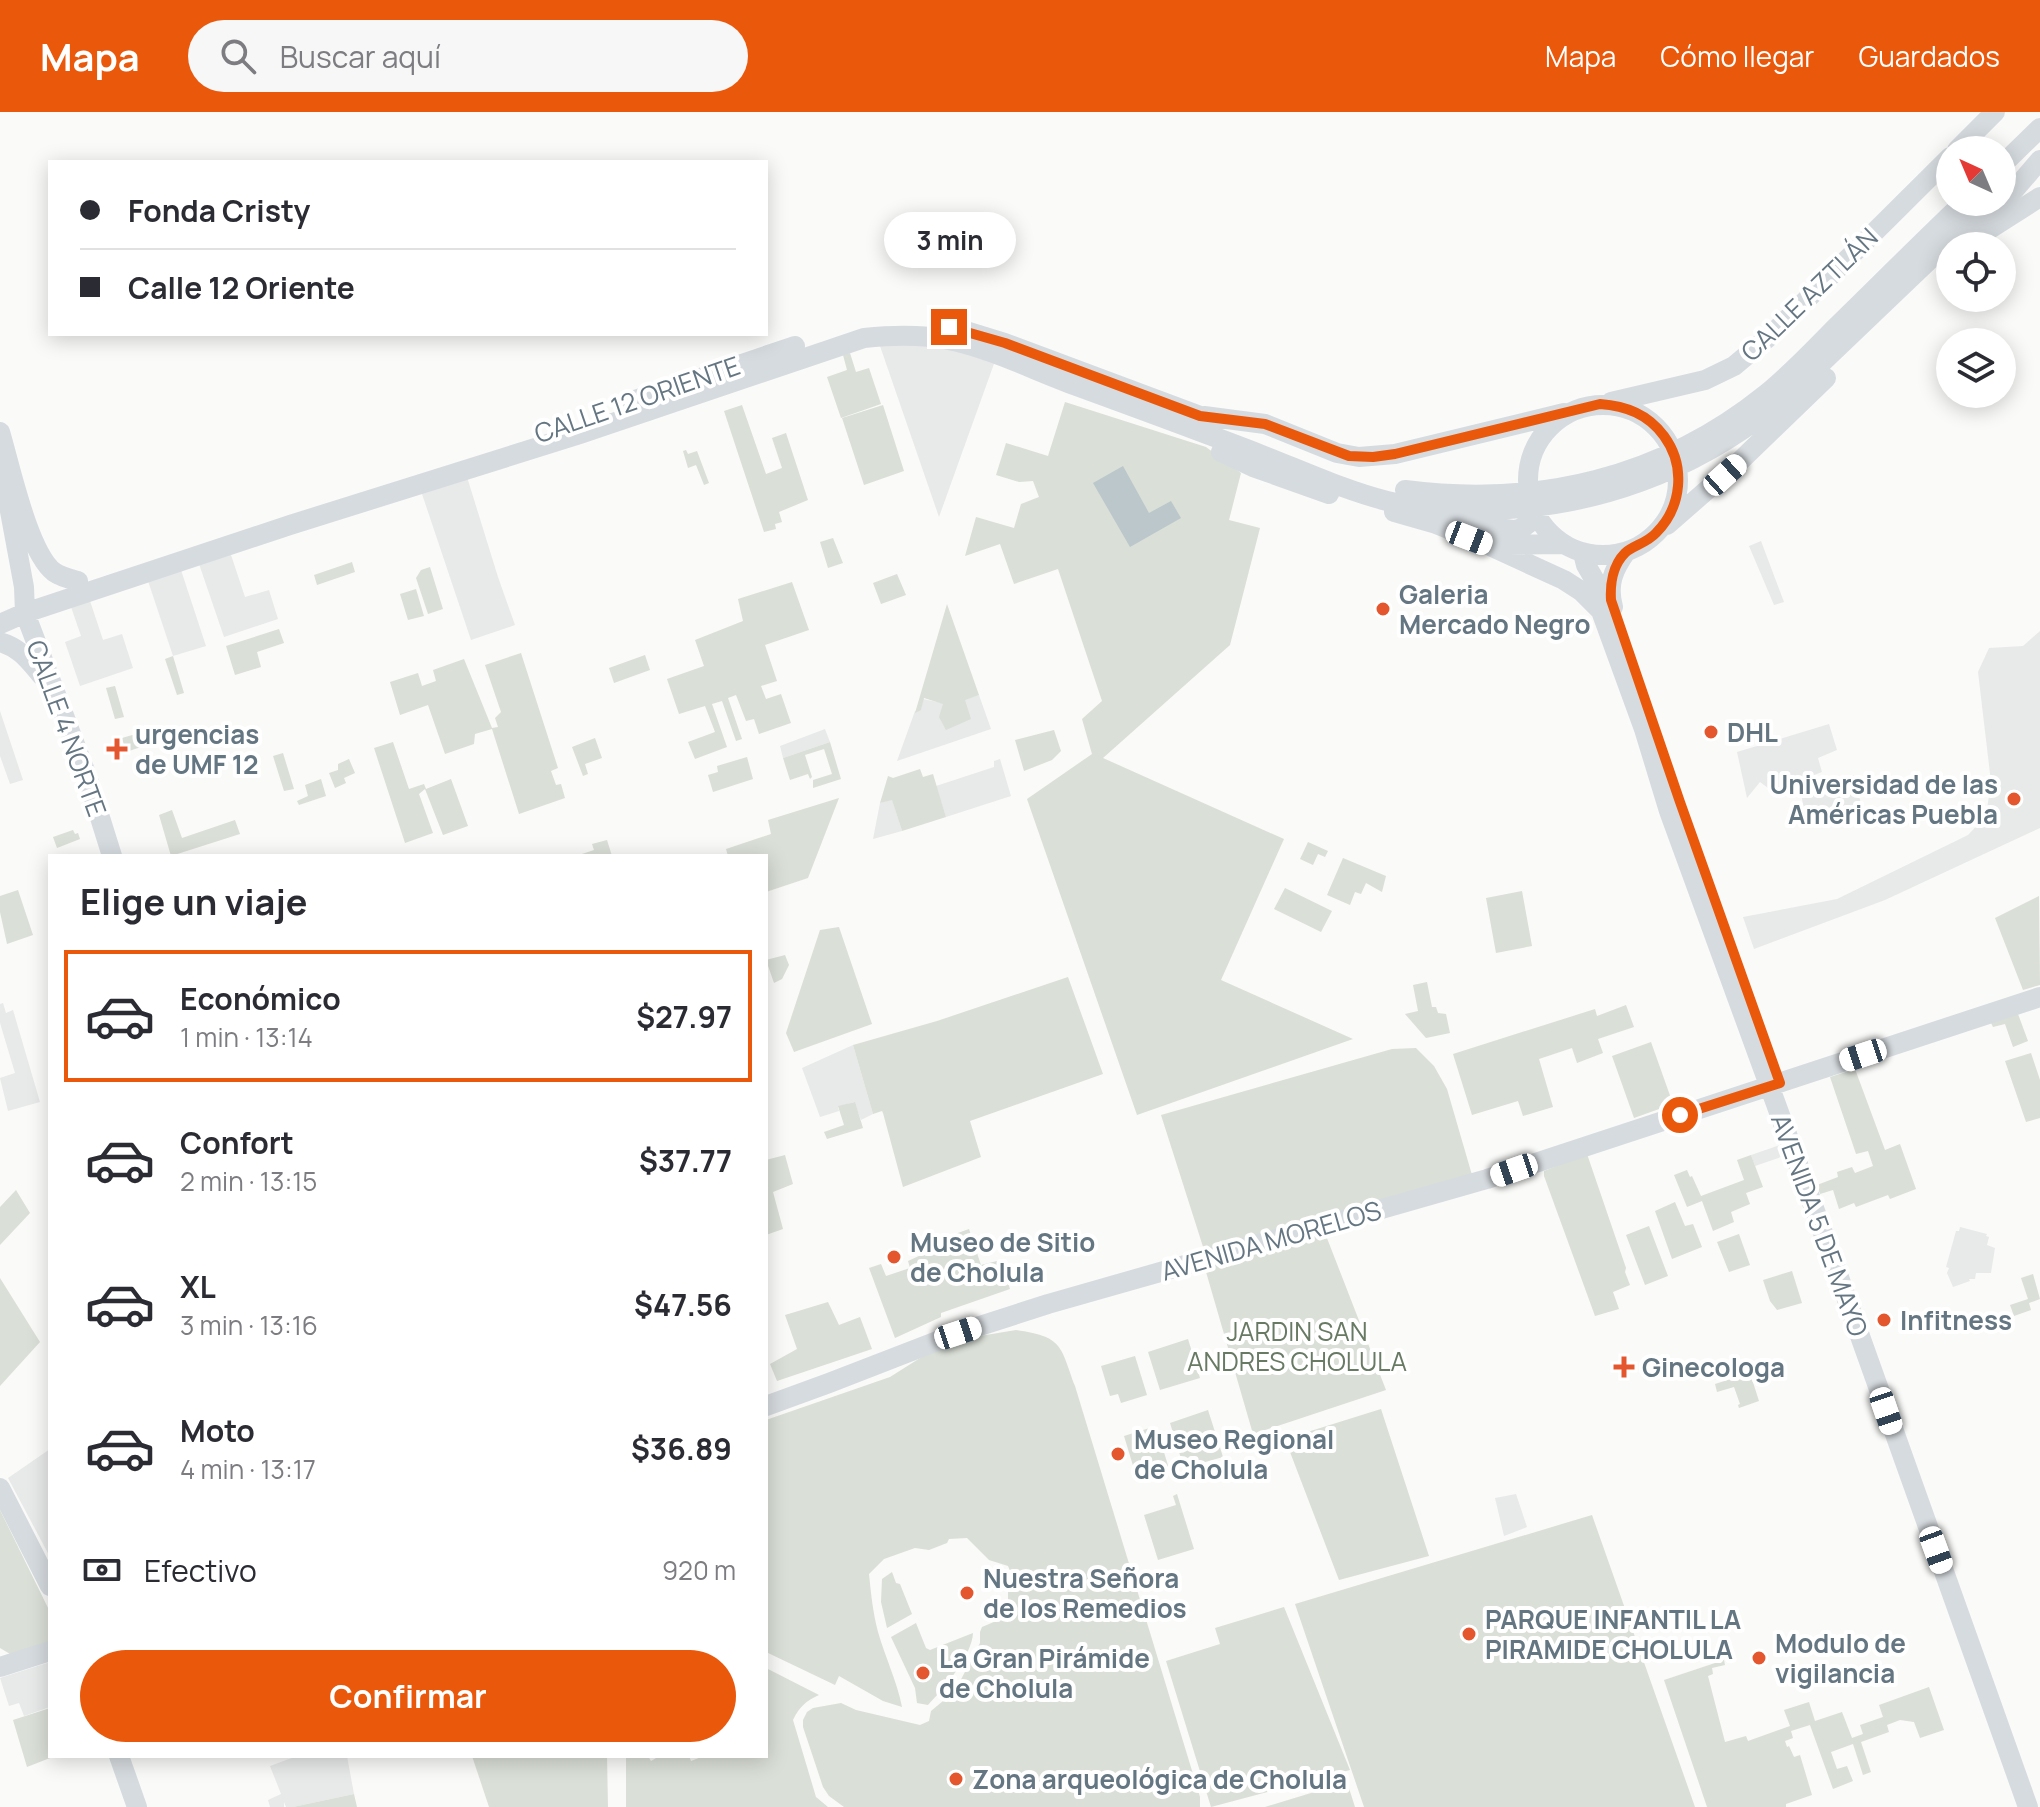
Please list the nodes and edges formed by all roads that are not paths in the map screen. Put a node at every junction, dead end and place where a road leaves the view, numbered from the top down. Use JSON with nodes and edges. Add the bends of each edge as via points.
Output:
{"nodes":[{"id":1,"x":1995,"y":112,"type":"edge"},
{"id":2,"x":2040,"y":128,"type":"edge"},
{"id":3,"x":1971,"y":136,"type":"edge"},
{"id":4,"x":2016,"y":151,"type":"edge"},
{"id":5,"x":2040,"y":154,"type":"edge"},
{"id":6,"x":2040,"y":160,"type":"edge"},
{"id":7,"x":1936,"y":171,"type":"edge"},
{"id":8,"x":2016,"y":177,"type":"edge"},
{"id":9,"x":2040,"y":197,"type":"edge"},
{"id":10,"x":1950,"y":216,"type":"edge"},
{"id":11,"x":1975,"y":216,"type":"edge"},
{"id":12,"x":1977,"y":232,"type":"edge"},
{"id":13,"x":1985,"y":232,"type":"edge"},
{"id":14,"x":1936,"y":272,"type":"edge"},
{"id":15,"x":1600,"y":404,"type":"junction"},
{"id":16,"x":1570,"y":412,"type":"junction"},
{"id":17,"x":1203,"y":425,"type":"junction"},
{"id":18,"x":0,"y":432,"type":"edge"},
{"id":19,"x":0,"y":480,"type":"edge"},
{"id":20,"x":1534,"y":511,"type":"junction"},
{"id":21,"x":1450,"y":530,"type":"junction"},
{"id":22,"x":1655,"y":535,"type":"junction"},
{"id":23,"x":1488,"y":545,"type":"junction"},
{"id":24,"x":1575,"y":550,"type":"junction"},
{"id":25,"x":1626,"y":552,"type":"junction"},
{"id":26,"x":1564,"y":580,"type":"junction"},
{"id":27,"x":78,"y":581,"type":"junction"},
{"id":28,"x":25,"y":607,"type":"junction"},
{"id":29,"x":0,"y":610,"type":"edge"},
{"id":30,"x":1601,"y":611,"type":"junction"},
{"id":31,"x":0,"y":624,"type":"edge"},
{"id":32,"x":0,"y":642,"type":"edge"},
{"id":33,"x":54,"y":691,"type":"junction"},
{"id":34,"x":111,"y":854,"type":"edge"},
{"id":35,"x":2040,"y":997,"type":"edge"},
{"id":36,"x":1775,"y":1084,"type":"junction"},
{"id":37,"x":768,"y":1405,"type":"edge"},
{"id":38,"x":0,"y":1488,"type":"edge"},
{"id":39,"x":48,"y":1582,"type":"edge"},
{"id":40,"x":48,"y":1652,"type":"edge"},
{"id":41,"x":0,"y":1667,"type":"edge"},
{"id":42,"x":120,"y":1758,"type":"edge"},
{"id":43,"x":137,"y":1807,"type":"edge"},
{"id":44,"x":2028,"y":1807,"type":"edge"}],
"edges":[{"from":1,"to":3,"type":"main road"},
{"from":2,"to":4,"type":"main road"},
{"from":5,"to":8,"type":"main road"},
{"from":6,"to":12,"type":"main road"},
{"from":7,"to":15,"type":"main road","name":"CALLE AZTLÁN","via":[[1734,366],[1705,380]]},
{"from":9,"to":13,"type":"main road"},
{"from":10,"to":17,"type":"main road","name":"CALLE 12 ORIENTE","via":[[1780,382],[1731,419],[1658,459],[1597,480],[1522,494],[1425,493],[1371,485]]},
{"from":11,"to":17,"type":"main road","name":"CALLE 12 ORIENTE","via":[[1762,416],[1711,450],[1614,491],[1510,509],[1389,501]]},
{"from":14,"to":22,"type":"main road","via":[[1739,462]]},
{"from":15,"to":16,"type":"main road"},
{"from":15,"to":22,"type":"main road","via":[[1647,418],[1669,443],[1678,491]]},
{"from":16,"to":17,"type":"main road","via":[[1395,454],[1359,457],[1265,424]]},
{"from":16,"to":20,"type":"main road","via":[[1536,445],[1528,489]]},
{"from":17,"to":21,"type":"main road","name":"CALLE 12 ORIENTE","via":[[1219,450],[1253,467],[1348,502]]},
{"from":17,"to":27,"type":"main road","name":"CALLE 12 ORIENTE","via":[[1005,343],[918,322],[861,324]]},
{"from":17,"to":28,"type":"main road","name":"CALLE 12 ORIENTE","via":[[963,343],[919,335],[864,338],[580,434]]},
{"from":18,"to":27,"type":"main road","via":[[38,549],[54,572]]},
{"from":19,"to":28,"type":"main road","name":"CALLE 4 NORTE"},
{"from":20,"to":21,"type":"main road","via":[[1521,529],[1465,523]]},
{"from":20,"to":24,"type":"main road","via":[[1544,527]]},
{"from":21,"to":23,"type":"main road","name":"CALLE 12 ORIENTE"},
{"from":22,"to":25,"type":"main road"},
{"from":23,"to":24,"type":"main road","name":"CALLE 12 ORIENTE"},
{"from":23,"to":26,"type":"main road"},
{"from":24,"to":25,"type":"main road"},
{"from":24,"to":26,"type":"main road","via":[[1576,569]]},
{"from":24,"to":30,"type":"main road","name":"AVENIDA 5 DE MAYO","via":[[1597,584]]},
{"from":25,"to":36,"type":"main road","name":"AVENIDA 5 DE MAYO","via":[[1612,577],[1613,607]]},
{"from":26,"to":30,"type":"main road"},
{"from":27,"to":28,"type":"main road","name":"CALLE 12 ORIENTE"},
{"from":28,"to":29,"type":"main road","name":"CALLE 12 ORIENTE"},
{"from":28,"to":31,"type":"main road","name":"CALLE 12 ORIENTE"},
{"from":28,"to":33,"type":"main road","name":"CALLE 4 NORTE"},
{"from":30,"to":36,"type":"main road","name":"AVENIDA 5 DE MAYO","via":[[1669,811]]},
{"from":32,"to":33,"type":"main road","via":[[26,656]]},
{"from":33,"to":34,"type":"main road","name":"CALLE 4 NORTE"},
{"from":35,"to":36,"type":"main road","name":"AVENIDA MORELOS"},
{"from":36,"to":37,"type":"main road","name":"AVENIDA MORELOS","via":[[1487,1179],[1048,1304]]},
{"from":36,"to":44,"type":"main road","name":"AVENIDA 5 DE MAYO"},
{"from":38,"to":39,"type":"main road"},
{"from":40,"to":41,"type":"main road"},
{"from":42,"to":43,"type":"main road"}]}
